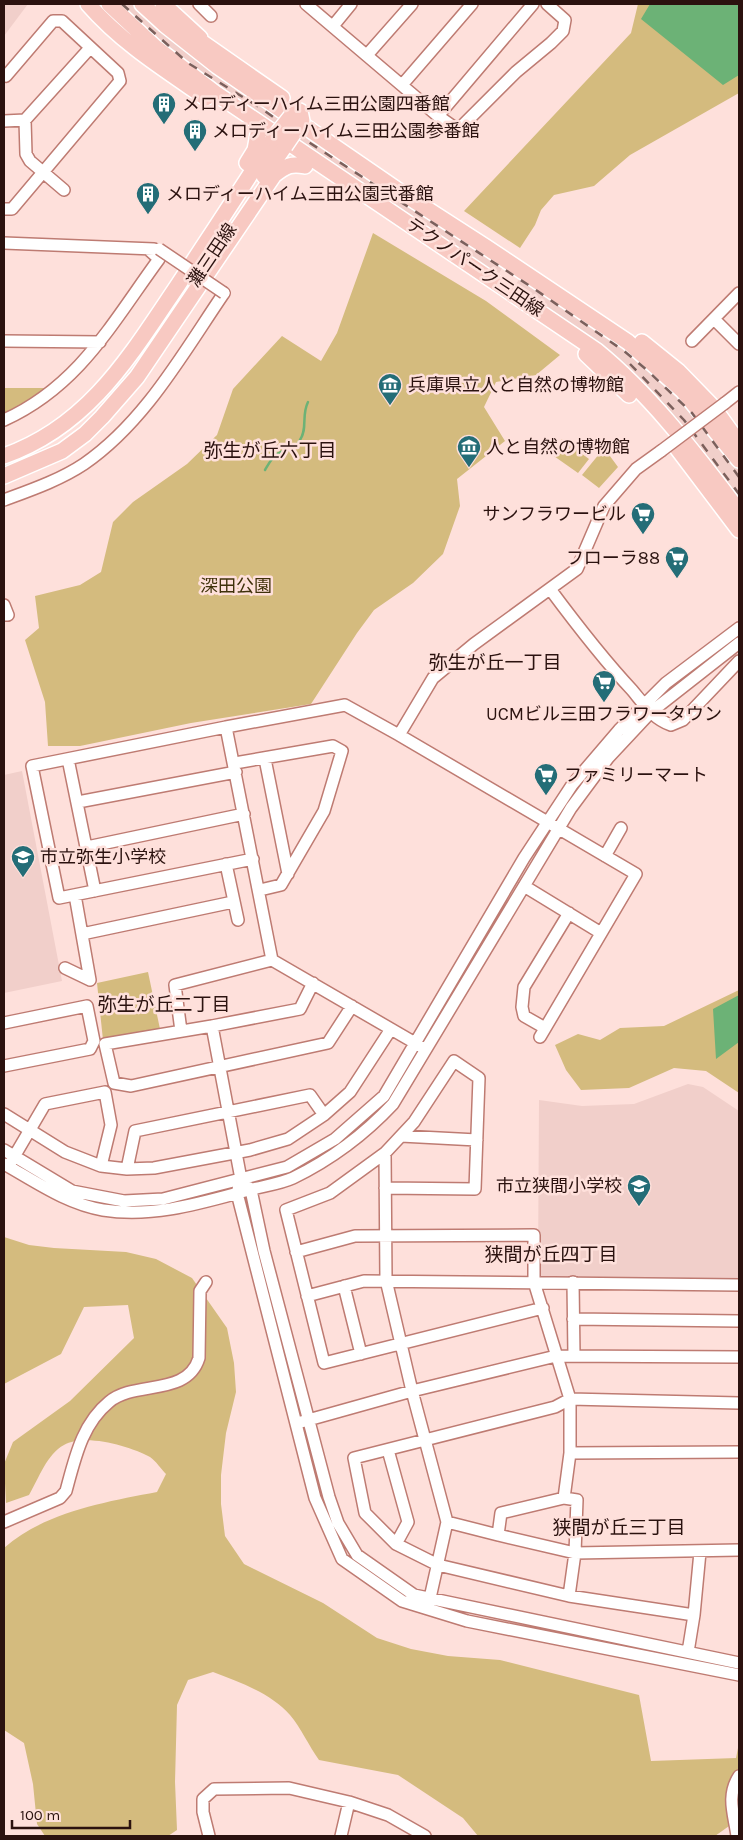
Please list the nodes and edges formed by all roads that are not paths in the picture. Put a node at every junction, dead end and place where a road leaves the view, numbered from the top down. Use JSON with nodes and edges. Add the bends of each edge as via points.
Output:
{"nodes":[{"id":1,"x":88,"y":4,"type":"edge"},
{"id":2,"x":99,"y":4,"type":"edge"},
{"id":3,"x":109,"y":4,"type":"edge"},
{"id":4,"x":142,"y":4,"type":"edge"},
{"id":5,"x":151,"y":4,"type":"edge"},
{"id":6,"x":163,"y":4,"type":"edge"},
{"id":7,"x":199,"y":4,"type":"edge"},
{"id":8,"x":306,"y":4,"type":"edge"},
{"id":9,"x":351,"y":4,"type":"edge"},
{"id":10,"x":412,"y":4,"type":"edge"},
{"id":11,"x":472,"y":4,"type":"edge"},
{"id":12,"x":533,"y":4,"type":"edge"},
{"id":13,"x":547,"y":4,"type":"edge"},
{"id":14,"x":211,"y":16,"type":"dead end"},
{"id":15,"x":333,"y":26,"type":"junction"},
{"id":16,"x":90,"y":48,"type":"junction"},
{"id":17,"x":213,"y":49,"type":"junction"},
{"id":18,"x":367,"y":55,"type":"junction"},
{"id":19,"x":4,"y":75,"type":"edge"},
{"id":20,"x":178,"y":79,"type":"junction"},
{"id":21,"x":402,"y":85,"type":"junction"},
{"id":22,"x":300,"y":111,"type":"junction"},
{"id":23,"x":438,"y":116,"type":"junction"},
{"id":24,"x":4,"y":120,"type":"edge"},
{"id":25,"x":25,"y":120,"type":"junction"},
{"id":26,"x":274,"y":142,"type":"junction"},
{"id":27,"x":305,"y":166,"type":"junction"},
{"id":28,"x":43,"y":170,"type":"junction"},
{"id":29,"x":64,"y":190,"type":"dead end"},
{"id":30,"x":4,"y":209,"type":"edge"},
{"id":31,"x":462,"y":220,"type":"junction"},
{"id":32,"x":4,"y":243,"type":"edge"},
{"id":33,"x":486,"y":247,"type":"junction"},
{"id":34,"x":154,"y":249,"type":"junction"},
{"id":35,"x":434,"y":250,"type":"junction"},
{"id":36,"x":514,"y":293,"type":"junction"},
{"id":37,"x":739,"y":293,"type":"edge"},
{"id":38,"x":188,"y":304,"type":"junction"},
{"id":39,"x":152,"y":313,"type":"junction"},
{"id":40,"x":714,"y":319,"type":"junction"},
{"id":41,"x":4,"y":340,"type":"edge"},
{"id":42,"x":692,"y":341,"type":"dead end"},
{"id":43,"x":100,"y":342,"type":"junction"},
{"id":44,"x":628,"y":342,"type":"junction"},
{"id":45,"x":739,"y":344,"type":"edge"},
{"id":46,"x":142,"y":359,"type":"junction"},
{"id":47,"x":614,"y":365,"type":"junction"},
{"id":48,"x":120,"y":369,"type":"junction"},
{"id":49,"x":739,"y":392,"type":"edge"},
{"id":50,"x":721,"y":418,"type":"junction"},
{"id":51,"x":4,"y":420,"type":"edge"},
{"id":52,"x":660,"y":426,"type":"junction"},
{"id":53,"x":739,"y":443,"type":"edge"},
{"id":54,"x":4,"y":448,"type":"edge"},
{"id":55,"x":4,"y":456,"type":"edge"},
{"id":56,"x":739,"y":460,"type":"edge"},
{"id":57,"x":4,"y":468,"type":"edge"},
{"id":58,"x":4,"y":476,"type":"edge"},
{"id":59,"x":4,"y":500,"type":"edge"},
{"id":60,"x":739,"y":511,"type":"edge"},
{"id":61,"x":739,"y":530,"type":"edge"},
{"id":62,"x":550,"y":588,"type":"junction"},
{"id":63,"x":4,"y":605,"type":"edge"},
{"id":64,"x":4,"y":615,"type":"edge"},
{"id":65,"x":739,"y":628,"type":"edge"},
{"id":66,"x":739,"y":643,"type":"edge"},
{"id":67,"x":739,"y":660,"type":"edge"},
{"id":68,"x":648,"y":708,"type":"junction"},
{"id":69,"x":226,"y":727,"type":"junction"},
{"id":70,"x":399,"y":736,"type":"junction"},
{"id":71,"x":68,"y":759,"type":"junction"},
{"id":72,"x":265,"y":759,"type":"junction"},
{"id":73,"x":235,"y":768,"type":"junction"},
{"id":74,"x":78,"y":802,"type":"junction"},
{"id":75,"x":244,"y":814,"type":"junction"},
{"id":76,"x":548,"y":821,"type":"junction"},
{"id":77,"x":558,"y":828,"type":"junction"},
{"id":78,"x":621,"y":828,"type":"dead end"},
{"id":79,"x":88,"y":847,"type":"junction"},
{"id":80,"x":605,"y":856,"type":"junction"},
{"id":81,"x":253,"y":859,"type":"junction"},
{"id":82,"x":226,"y":864,"type":"junction"},
{"id":83,"x":288,"y":874,"type":"junction"},
{"id":84,"x":524,"y":886,"type":"junction"},
{"id":85,"x":260,"y":890,"type":"junction"},
{"id":86,"x":95,"y":891,"type":"junction"},
{"id":87,"x":75,"y":895,"type":"junction"},
{"id":88,"x":233,"y":902,"type":"junction"},
{"id":89,"x":569,"y":913,"type":"junction"},
{"id":90,"x":238,"y":920,"type":"dead end"},
{"id":91,"x":601,"y":933,"type":"junction"},
{"id":92,"x":82,"y":934,"type":"junction"},
{"id":93,"x":271,"y":955,"type":"junction"},
{"id":94,"x":65,"y":968,"type":"dead end"},
{"id":95,"x":313,"y":983,"type":"junction"},
{"id":96,"x":352,"y":1006,"type":"junction"},
{"id":97,"x":4,"y":1023,"type":"edge"},
{"id":98,"x":212,"y":1026,"type":"junction"},
{"id":99,"x":391,"y":1029,"type":"junction"},
{"id":100,"x":181,"y":1031,"type":"junction"},
{"id":101,"x":421,"y":1043,"type":"junction"},
{"id":102,"x":4,"y":1066,"type":"edge"},
{"id":103,"x":219,"y":1066,"type":"junction"},
{"id":104,"x":227,"y":1111,"type":"junction"},
{"id":105,"x":4,"y":1114,"type":"edge"},
{"id":106,"x":324,"y":1115,"type":"junction"},
{"id":107,"x":29,"y":1130,"type":"junction"},
{"id":108,"x":401,"y":1136,"type":"junction"},
{"id":109,"x":477,"y":1140,"type":"junction"},
{"id":110,"x":236,"y":1152,"type":"junction"},
{"id":111,"x":385,"y":1153,"type":"junction"},
{"id":112,"x":7,"y":1160,"type":"edge"},
{"id":113,"x":101,"y":1166,"type":"junction"},
{"id":114,"x":127,"y":1169,"type":"junction"},
{"id":115,"x":241,"y":1179,"type":"junction"},
{"id":116,"x":385,"y":1188,"type":"junction"},
{"id":117,"x":250,"y":1190,"type":"junction"},
{"id":118,"x":237,"y":1193,"type":"junction"},
{"id":119,"x":385,"y":1235,"type":"junction"},
{"id":120,"x":296,"y":1252,"type":"junction"},
{"id":121,"x":386,"y":1280,"type":"junction"},
{"id":122,"x":206,"y":1282,"type":"dead end"},
{"id":123,"x":534,"y":1282,"type":"junction"},
{"id":124,"x":573,"y":1282,"type":"junction"},
{"id":125,"x":739,"y":1285,"type":"edge"},
{"id":126,"x":344,"y":1286,"type":"junction"},
{"id":127,"x":307,"y":1296,"type":"junction"},
{"id":128,"x":543,"y":1308,"type":"junction"},
{"id":129,"x":573,"y":1319,"type":"junction"},
{"id":130,"x":739,"y":1321,"type":"edge"},
{"id":131,"x":401,"y":1344,"type":"junction"},
{"id":132,"x":361,"y":1354,"type":"junction"},
{"id":133,"x":556,"y":1356,"type":"junction"},
{"id":134,"x":574,"y":1356,"type":"junction"},
{"id":135,"x":739,"y":1356,"type":"edge"},
{"id":136,"x":412,"y":1391,"type":"junction"},
{"id":137,"x":570,"y":1399,"type":"junction"},
{"id":138,"x":739,"y":1403,"type":"edge"},
{"id":139,"x":303,"y":1422,"type":"junction"},
{"id":140,"x":426,"y":1440,"type":"junction"},
{"id":141,"x":388,"y":1450,"type":"junction"},
{"id":142,"x":739,"y":1452,"type":"edge"},
{"id":143,"x":570,"y":1453,"type":"junction"},
{"id":144,"x":564,"y":1498,"type":"junction"},
{"id":145,"x":4,"y":1522,"type":"edge"},
{"id":146,"x":448,"y":1522,"type":"junction"},
{"id":147,"x":498,"y":1535,"type":"junction"},
{"id":148,"x":396,"y":1544,"type":"junction"},
{"id":149,"x":739,"y":1550,"type":"edge"},
{"id":150,"x":700,"y":1552,"type":"junction"},
{"id":151,"x":575,"y":1553,"type":"junction"},
{"id":152,"x":438,"y":1565,"type":"junction"},
{"id":153,"x":569,"y":1596,"type":"junction"},
{"id":154,"x":430,"y":1598,"type":"junction"},
{"id":155,"x":694,"y":1615,"type":"junction"},
{"id":156,"x":688,"y":1652,"type":"junction"},
{"id":157,"x":739,"y":1662,"type":"edge"},
{"id":158,"x":739,"y":1675,"type":"edge"},
{"id":159,"x":739,"y":1776,"type":"edge"},
{"id":160,"x":349,"y":1802,"type":"junction"},
{"id":161,"x":209,"y":1836,"type":"edge"},
{"id":162,"x":341,"y":1836,"type":"edge"},
{"id":163,"x":425,"y":1836,"type":"edge"},
{"id":164,"x":737,"y":1836,"type":"edge"}],
"edges":[{"from":1,"to":20,"type":"main road","via":[[133,48]]},
{"from":2,"to":20,"type":"main road"},
{"from":3,"to":36,"type":"main road","name":"テクノパーク三田線","via":[[155,47],[215,93]]},
{"from":4,"to":33,"type":"main road","name":"テクノパーク三田線","via":[[217,66]]},
{"from":5,"to":17,"type":"main road"},
{"from":6,"to":17,"type":"main road"},
{"from":7,"to":14,"type":"street"},
{"from":8,"to":15,"type":"street"},
{"from":9,"to":15,"type":"street"},
{"from":10,"to":18,"type":"street"},
{"from":11,"to":21,"type":"street"},
{"from":12,"to":23,"type":"street"},
{"from":13,"to":23,"type":"street","via":[[565,20],[562,31],[551,43],[516,72],[458,130]]},
{"from":15,"to":18,"type":"street"},
{"from":16,"to":19,"type":"street","via":[[62,21],[53,21]]},
{"from":16,"to":25,"type":"street"},
{"from":16,"to":28,"type":"street","via":[[118,73],[120,81]]},
{"from":17,"to":22,"type":"main road"},
{"from":18,"to":21,"type":"street"},
{"from":20,"to":26,"type":"main road"},
{"from":21,"to":23,"type":"street"},
{"from":22,"to":26,"type":"main road","name":"灘三田線","bridge":true,"via":[[292,115]]},
{"from":22,"to":31,"type":"main road"},
{"from":24,"to":25,"type":"street"},
{"from":25,"to":28,"type":"street","via":[[26,154]]},
{"from":26,"to":27,"type":"main road"},
{"from":26,"to":39,"type":"main road","via":[[255,150]]},
{"from":26,"to":46,"type":"main road","name":"灘三田線"},
{"from":26,"to":48,"type":"main road","name":"灘三田線"},
{"from":27,"to":35,"type":"main road"},
{"from":27,"to":38,"type":"main road","via":[[287,165],[274,174]]},
{"from":28,"to":29,"type":"street"},
{"from":28,"to":30,"type":"street","via":[[12,209]]},
{"from":31,"to":33,"type":"main road","via":[[483,237]]},
{"from":31,"to":50,"type":"main road","via":[[640,341],[678,371]]},
{"from":32,"to":34,"type":"street"},
{"from":33,"to":44,"type":"main road","name":"テクノパーク三田線"},
{"from":34,"to":43,"type":"street","via":[[159,259]]},
{"from":34,"to":59,"type":"street","bridge":true,"via":[[224,293],[127,428],[84,464],[43,486]]},
{"from":35,"to":36,"type":"main road"},
{"from":35,"to":52,"type":"main road","via":[[580,349]]},
{"from":36,"to":47,"type":"main road","name":"テクノパーク三田線"},
{"from":37,"to":40,"type":"street"},
{"from":38,"to":46,"type":"main road"},
{"from":38,"to":58,"type":"main road","via":[[137,377],[84,434],[62,450]]},
{"from":39,"to":48,"type":"main road"},
{"from":39,"to":54,"type":"main road","via":[[96,385],[67,413],[29,437]]},
{"from":40,"to":42,"type":"street"},
{"from":40,"to":45,"type":"street"},
{"from":41,"to":43,"type":"street"},
{"from":43,"to":51,"type":"street","via":[[65,381]]},
{"from":44,"to":50,"type":"main road","via":[[654,358]]},
{"from":44,"to":56,"type":"main road","name":"テクノパーク三田線","via":[[682,391]]},
{"from":46,"to":57,"type":"main road","name":"灘三田線","via":[[116,392],[70,435],[39,454]]},
{"from":47,"to":52,"type":"main road"},
{"from":47,"to":60,"type":"main road","name":"テクノパーク三田線","via":[[700,459]]},
{"from":48,"to":55,"type":"main road","name":"灘三田線","via":[[101,392],[53,433]]},
{"from":49,"to":62,"type":"street","bridge":true,"via":[[636,470],[604,506],[577,569]]},
{"from":50,"to":53,"type":"main road"},
{"from":52,"to":61,"type":"main road"},
{"from":62,"to":68,"type":"street","via":[[598,652]]},
{"from":62,"to":70,"type":"street","via":[[433,678]]},
{"from":63,"to":64,"type":"street","via":[[8,615]]},
{"from":65,"to":68,"type":"street","via":[[666,684]]},
{"from":66,"to":68,"type":"street"},
{"from":67,"to":68,"type":"street","via":[[676,724],[663,723]]},
{"from":68,"to":76,"type":"street","via":[[619,730],[572,785]]},
{"from":68,"to":77,"type":"street"},
{"from":69,"to":70,"type":"street","via":[[345,705]]},
{"from":69,"to":71,"type":"street"},
{"from":69,"to":73,"type":"street"},
{"from":70,"to":76,"type":"street"},
{"from":71,"to":74,"type":"street"},
{"from":71,"to":87,"type":"street","via":[[32,766],[59,898]]},
{"from":72,"to":73,"type":"street"},
{"from":72,"to":83,"type":"street"},
{"from":72,"to":83,"type":"street","via":[[333,746],[342,751],[324,811]]},
{"from":73,"to":74,"type":"street"},
{"from":73,"to":75,"type":"street"},
{"from":74,"to":79,"type":"street"},
{"from":75,"to":79,"type":"street"},
{"from":75,"to":81,"type":"street"},
{"from":76,"to":77,"type":"street"},
{"from":76,"to":101,"type":"street","via":[[438,1003]]},
{"from":77,"to":80,"type":"street"},
{"from":77,"to":84,"type":"street"},
{"from":78,"to":80,"type":"street"},
{"from":79,"to":86,"type":"street"},
{"from":80,"to":91,"type":"street","via":[[636,874]]},
{"from":81,"to":82,"type":"street"},
{"from":81,"to":85,"type":"street"},
{"from":82,"to":86,"type":"street"},
{"from":82,"to":88,"type":"street"},
{"from":83,"to":85,"type":"street","via":[[280,885]]},
{"from":84,"to":89,"type":"street"},
{"from":84,"to":101,"type":"street","via":[[448,1011]]},
{"from":85,"to":93,"type":"street"},
{"from":86,"to":87,"type":"street"},
{"from":87,"to":92,"type":"street"},
{"from":88,"to":90,"type":"street"},
{"from":88,"to":92,"type":"street"},
{"from":89,"to":91,"type":"street"},
{"from":89,"to":91,"type":"street","via":[[524,987],[524,1016],[543,1033]]},
{"from":92,"to":94,"type":"street","via":[[90,980]]},
{"from":93,"to":95,"type":"street"},
{"from":93,"to":100,"type":"street","via":[[175,985]]},
{"from":95,"to":96,"type":"street"},
{"from":95,"to":98,"type":"street","via":[[300,1009]]},
{"from":96,"to":99,"type":"street"},
{"from":96,"to":103,"type":"street","via":[[328,1044]]},
{"from":97,"to":102,"type":"street","via":[[87,1006],[94,1041],[90,1049]]},
{"from":98,"to":100,"type":"street"},
{"from":98,"to":103,"type":"street"},
{"from":99,"to":101,"type":"street"},
{"from":99,"to":106,"type":"street","via":[[350,1092]]},
{"from":100,"to":103,"type":"street","via":[[105,1044],[114,1084],[131,1086]]},
{"from":101,"to":115,"type":"street","via":[[384,1096],[335,1139],[287,1167]]},
{"from":101,"to":117,"type":"street","via":[[393,1104],[370,1129],[335,1155],[291,1179]]},
{"from":103,"to":104,"type":"street"},
{"from":104,"to":106,"type":"street","via":[[310,1095]]},
{"from":104,"to":110,"type":"street"},
{"from":104,"to":114,"type":"street","via":[[135,1131]]},
{"from":105,"to":107,"type":"street"},
{"from":106,"to":110,"type":"street","via":[[288,1139]]},
{"from":107,"to":112,"type":"street"},
{"from":107,"to":113,"type":"street","via":[[66,1152]]},
{"from":107,"to":113,"type":"street","via":[[45,1104],[105,1092],[112,1125]]},
{"from":108,"to":109,"type":"street"},
{"from":108,"to":109,"type":"street","via":[[430,1100],[454,1061],[480,1078]]},
{"from":108,"to":111,"type":"street"},
{"from":109,"to":116,"type":"street","via":[[475,1189]]},
{"from":110,"to":114,"type":"street","via":[[154,1168]]},
{"from":110,"to":115,"type":"street"},
{"from":111,"to":116,"type":"street"},
{"from":111,"to":120,"type":"street","via":[[330,1193],[286,1210]]},
{"from":112,"to":115,"type":"street","via":[[72,1191],[124,1201],[162,1199]]},
{"from":112,"to":118,"type":"street","via":[[70,1201],[104,1210],[154,1212]]},
{"from":113,"to":114,"type":"street"},
{"from":115,"to":117,"type":"street"},
{"from":115,"to":118,"type":"street"},
{"from":116,"to":119,"type":"street"},
{"from":117,"to":118,"type":"street"},
{"from":117,"to":139,"type":"street"},
{"from":118,"to":139,"type":"street"},
{"from":119,"to":120,"type":"street","via":[[355,1236]]},
{"from":119,"to":121,"type":"street"},
{"from":119,"to":123,"type":"street","via":[[534,1235]]},
{"from":120,"to":127,"type":"street"},
{"from":121,"to":123,"type":"street"},
{"from":121,"to":126,"type":"street"},
{"from":121,"to":131,"type":"street"},
{"from":122,"to":145,"type":"street","via":[[200,1291],[196,1368],[171,1384],[134,1391],[109,1401],[85,1430],[66,1491],[60,1498]]},
{"from":123,"to":124,"type":"street"},
{"from":123,"to":128,"type":"street"},
{"from":124,"to":125,"type":"street"},
{"from":124,"to":129,"type":"street"},
{"from":126,"to":127,"type":"street"},
{"from":126,"to":132,"type":"street"},
{"from":127,"to":132,"type":"street","via":[[324,1363]]},
{"from":128,"to":131,"type":"street"},
{"from":128,"to":133,"type":"street"},
{"from":129,"to":130,"type":"street"},
{"from":129,"to":134,"type":"street"},
{"from":131,"to":132,"type":"street"},
{"from":131,"to":136,"type":"street"},
{"from":133,"to":134,"type":"street"},
{"from":133,"to":136,"type":"street"},
{"from":133,"to":137,"type":"street"},
{"from":134,"to":135,"type":"street"},
{"from":136,"to":139,"type":"street"},
{"from":136,"to":140,"type":"street"},
{"from":137,"to":138,"type":"street"},
{"from":137,"to":140,"type":"street","via":[[554,1407]]},
{"from":137,"to":143,"type":"street"},
{"from":139,"to":154,"type":"street","via":[[338,1523],[357,1555],[414,1594]]},
{"from":139,"to":158,"type":"street","via":[[315,1498],[342,1559],[402,1602],[466,1621]]},
{"from":140,"to":141,"type":"street"},
{"from":140,"to":146,"type":"street"},
{"from":141,"to":148,"type":"street","via":[[408,1522]]},
{"from":141,"to":148,"type":"street","via":[[354,1458],[365,1513]]},
{"from":142,"to":143,"type":"street"},
{"from":143,"to":144,"type":"street"},
{"from":144,"to":147,"type":"street","via":[[501,1513]]},
{"from":144,"to":151,"type":"street","via":[[577,1500]]},
{"from":146,"to":147,"type":"street"},
{"from":146,"to":152,"type":"street"},
{"from":147,"to":151,"type":"street"},
{"from":148,"to":152,"type":"street"},
{"from":149,"to":150,"type":"street"},
{"from":150,"to":151,"type":"street"},
{"from":150,"to":155,"type":"street"},
{"from":151,"to":153,"type":"street"},
{"from":152,"to":153,"type":"street"},
{"from":152,"to":154,"type":"street"},
{"from":153,"to":155,"type":"street"},
{"from":154,"to":156,"type":"street"},
{"from":155,"to":156,"type":"street"},
{"from":156,"to":157,"type":"street"},
{"from":159,"to":164,"type":"street","via":[[732,1787],[731,1798]]},
{"from":160,"to":161,"type":"street","via":[[289,1788],[214,1790],[203,1799]]},
{"from":160,"to":162,"type":"street"},
{"from":160,"to":163,"type":"street","via":[[388,1815]]}]}
